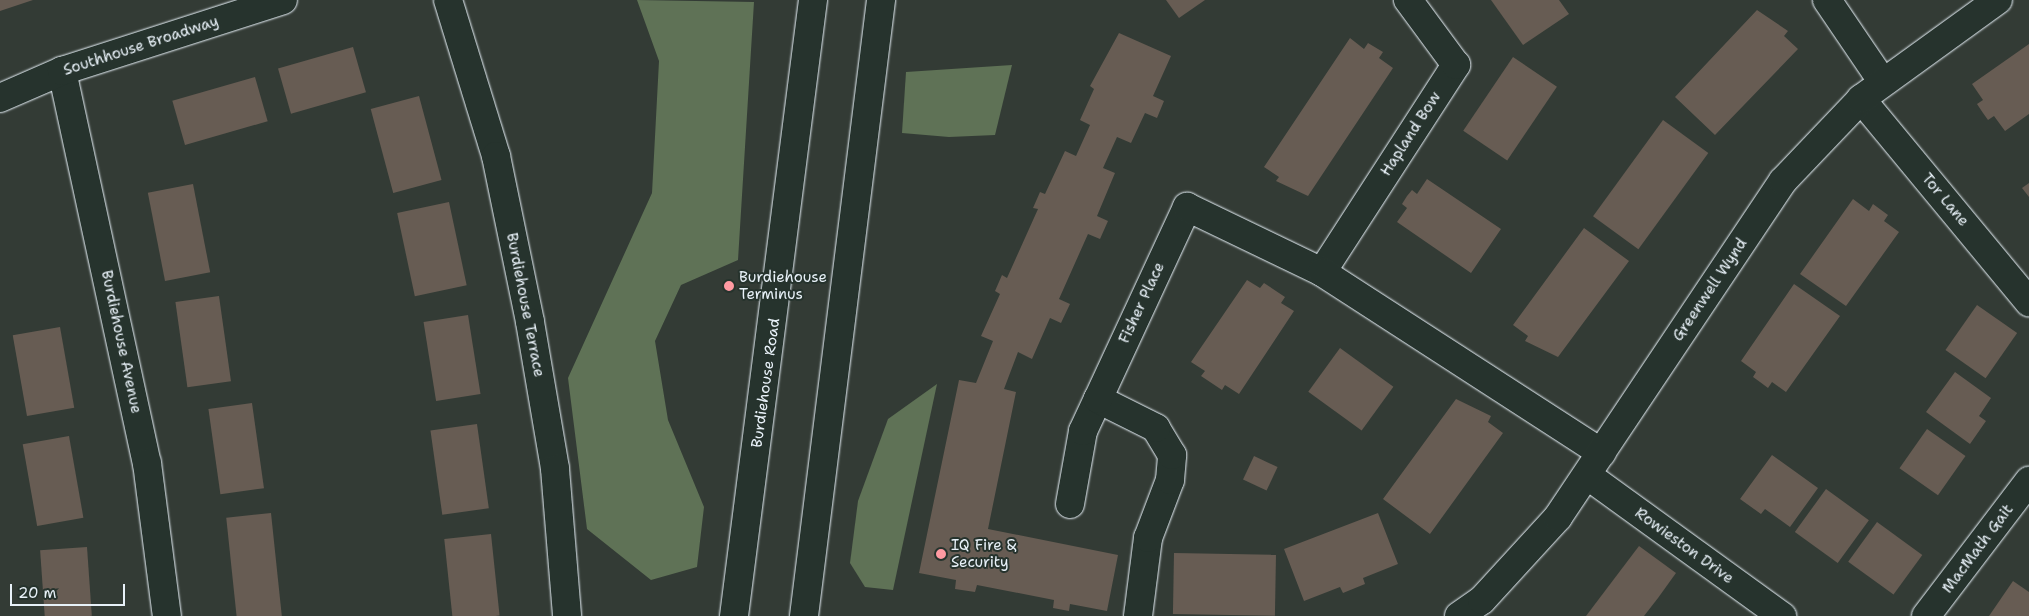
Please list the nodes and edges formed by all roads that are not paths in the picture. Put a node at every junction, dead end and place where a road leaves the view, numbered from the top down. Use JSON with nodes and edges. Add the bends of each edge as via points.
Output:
{"nodes":[{"id":1,"x":283,"y":0,"type":"edge"},
{"id":2,"x":448,"y":0,"type":"edge"},
{"id":3,"x":813,"y":0,"type":"edge"},
{"id":4,"x":882,"y":0,"type":"edge"},
{"id":5,"x":1408,"y":0,"type":"edge"},
{"id":6,"x":1827,"y":0,"type":"edge"},
{"id":7,"x":1998,"y":0,"type":"edge"},
{"id":8,"x":62,"y":70,"type":"junction"},
{"id":9,"x":1882,"y":81,"type":"junction"},
{"id":10,"x":0,"y":98,"type":"edge"},
{"id":11,"x":1861,"y":99,"type":"junction"},
{"id":12,"x":1322,"y":272,"type":"junction"},
{"id":13,"x":2029,"y":302,"type":"edge"},
{"id":14,"x":1098,"y":399,"type":"junction"},
{"id":15,"x":1602,"y":452,"type":"junction"},
{"id":16,"x":1587,"y":475,"type":"junction"},
{"id":17,"x":2029,"y":481,"type":"edge"},
{"id":18,"x":1070,"y":504,"type":"dead end"},
{"id":19,"x":1489,"y":608,"type":"edge"},
{"id":20,"x":167,"y":616,"type":"edge"},
{"id":21,"x":567,"y":616,"type":"edge"},
{"id":22,"x":734,"y":616,"type":"edge"},
{"id":23,"x":804,"y":616,"type":"edge"},
{"id":24,"x":1138,"y":616,"type":"edge"},
{"id":25,"x":1459,"y":616,"type":"edge"},
{"id":26,"x":1782,"y":616,"type":"edge"},
{"id":27,"x":1926,"y":616,"type":"edge"}],
"edges":[{"from":1,"to":8,"type":"street","name":"Southhouse Broadway"},
{"from":2,"to":21,"type":"street","name":"Burdiehouse Terrace","via":[[496,156],[530,322],[555,469]]},
{"from":3,"to":22,"type":"street","name":"Burdiehouse Road"},
{"from":4,"to":23,"type":"street"},
{"from":5,"to":12,"type":"street","name":"Hapland Bow","via":[[1456,65]]},
{"from":6,"to":9,"type":"street"},
{"from":7,"to":9,"type":"street","name":"Greenwell Wynd"},
{"from":8,"to":10,"type":"street","name":"Southhouse Broadway"},
{"from":8,"to":20,"type":"street","name":"Burdiehouse Avenue","via":[[148,463]]},
{"from":9,"to":11,"type":"street","name":"Greenwell Wynd"},
{"from":11,"to":13,"type":"street","name":"Tor Lane"},
{"from":11,"to":15,"type":"street","name":"Greenwell Wynd","via":[[1783,181]]},
{"from":12,"to":14,"type":"street","name":"Fisher Place","via":[[1187,207]]},
{"from":12,"to":15,"type":"street"},
{"from":14,"to":18,"type":"street","name":"Fisher Place","via":[[1083,430]]},
{"from":14,"to":24,"type":"street","via":[[1156,428],[1172,455],[1170,480],[1148,538]]},
{"from":15,"to":16,"type":"street","name":"Greenwell Wynd"},
{"from":16,"to":19,"type":"street","name":"Greenwell Wynd"},
{"from":16,"to":26,"type":"street","name":"Rowieston Drive"},
{"from":17,"to":27,"type":"street","name":"MacMath Gait"},
{"from":19,"to":25,"type":"street","name":"Greenwell Wynd"}]}
